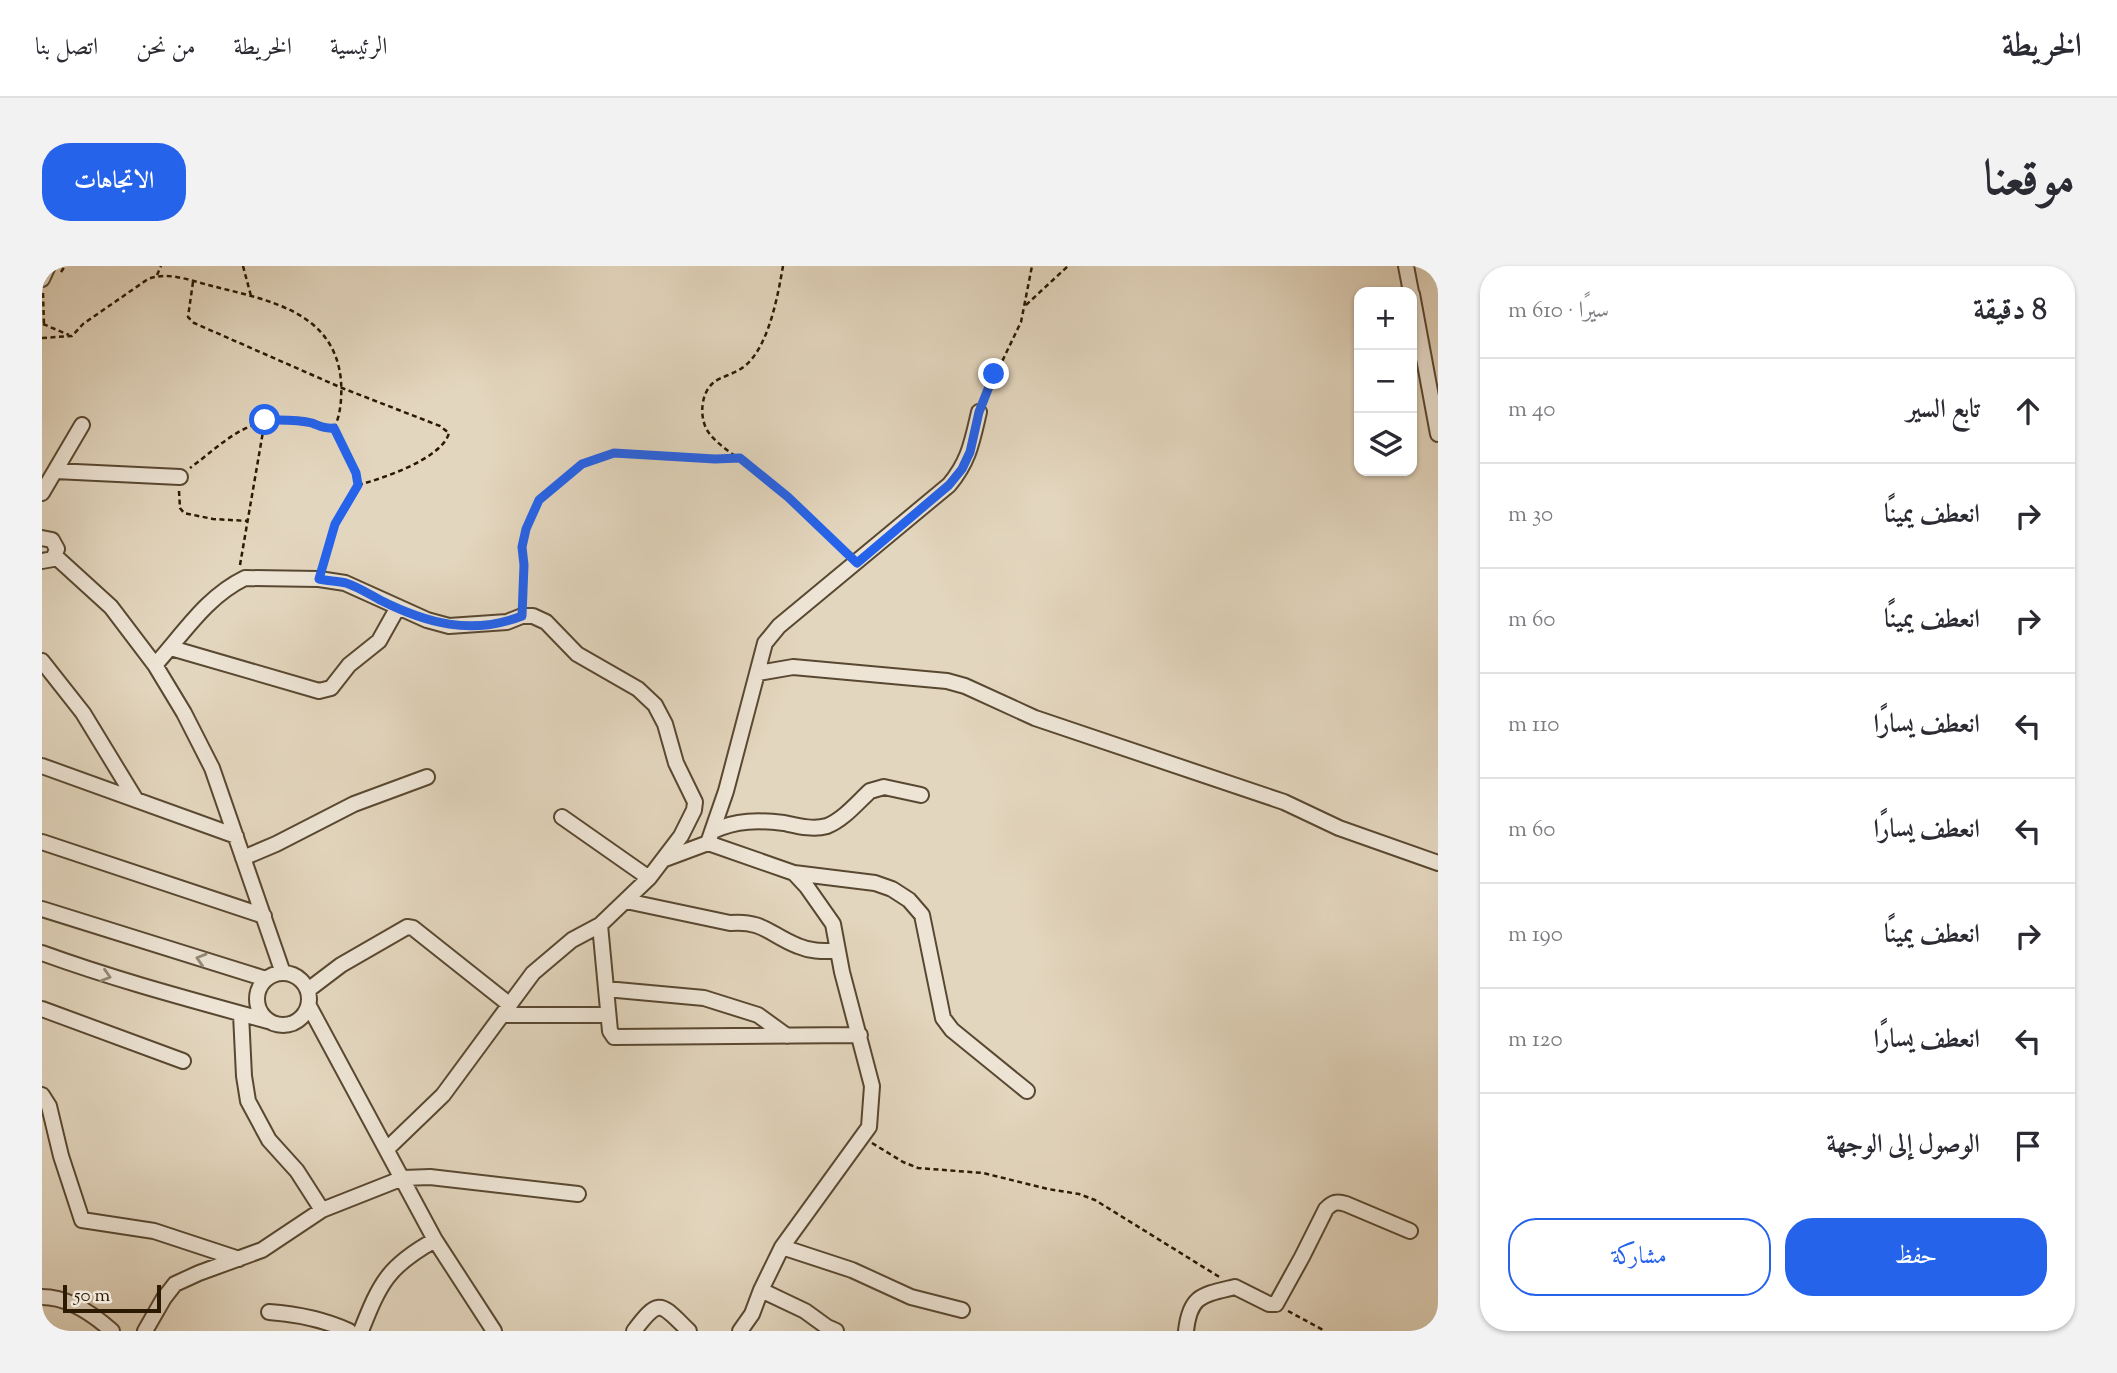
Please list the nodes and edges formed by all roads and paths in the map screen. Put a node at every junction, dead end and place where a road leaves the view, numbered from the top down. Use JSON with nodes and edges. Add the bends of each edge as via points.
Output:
{"nodes":[{"id":1,"x":48,"y":266,"type":"edge"},
{"id":2,"x":160,"y":266,"type":"edge"},
{"id":3,"x":243,"y":266,"type":"edge"},
{"id":4,"x":783,"y":266,"type":"edge"},
{"id":5,"x":1032,"y":266,"type":"edge"},
{"id":6,"x":1068,"y":266,"type":"edge"},
{"id":7,"x":1406,"y":266,"type":"edge"},
{"id":8,"x":157,"y":275,"type":"junction"},
{"id":9,"x":42,"y":279,"type":"edge"},
{"id":10,"x":193,"y":282,"type":"junction"},
{"id":11,"x":42,"y":286,"type":"edge"},
{"id":12,"x":1410,"y":287,"type":"edge"},
{"id":13,"x":251,"y":296,"type":"junction"},
{"id":14,"x":1026,"y":305,"type":"junction"},
{"id":15,"x":43,"y":324,"type":"edge"},
{"id":16,"x":1417,"y":324,"type":"edge"},
{"id":17,"x":72,"y":336,"type":"junction"},
{"id":18,"x":42,"y":338,"type":"edge"},
{"id":19,"x":342,"y":388,"type":"junction"},
{"id":20,"x":979,"y":412,"type":"joint"},
{"id":21,"x":265,"y":420,"type":"junction"},
{"id":22,"x":82,"y":425,"type":"dead end"},
{"id":23,"x":334,"y":428,"type":"junction"},
{"id":24,"x":1438,"y":434,"type":"edge"},
{"id":25,"x":740,"y":458,"type":"junction"},
{"id":26,"x":55,"y":471,"type":"junction"},
{"id":27,"x":180,"y":477,"type":"junction"},
{"id":28,"x":358,"y":485,"type":"junction"},
{"id":29,"x":42,"y":493,"type":"edge"},
{"id":30,"x":247,"y":521,"type":"junction"},
{"id":31,"x":42,"y":538,"type":"edge"},
{"id":32,"x":49,"y":559,"type":"edge"},
{"id":33,"x":857,"y":563,"type":"junction"},
{"id":34,"x":319,"y":579,"type":"junction"},
{"id":35,"x":237,"y":582,"type":"junction"},
{"id":36,"x":398,"y":607,"type":"junction"},
{"id":37,"x":522,"y":616,"type":"junction"},
{"id":38,"x":171,"y":648,"type":"junction"},
{"id":39,"x":42,"y":661,"type":"edge"},
{"id":40,"x":155,"y":665,"type":"junction"},
{"id":41,"x":758,"y":673,"type":"junction"},
{"id":42,"x":42,"y":766,"type":"edge"},
{"id":43,"x":428,"y":777,"type":"dead end"},
{"id":44,"x":921,"y":795,"type":"dead end"},
{"id":45,"x":136,"y":800,"type":"junction"},
{"id":46,"x":562,"y":817,"type":"dead end"},
{"id":47,"x":236,"y":836,"type":"junction"},
{"id":48,"x":711,"y":837,"type":"junction"},
{"id":49,"x":42,"y":842,"type":"edge"},
{"id":50,"x":243,"y":858,"type":"junction"},
{"id":51,"x":665,"y":859,"type":"junction"},
{"id":52,"x":1438,"y":863,"type":"edge"},
{"id":53,"x":794,"y":873,"type":"junction"},
{"id":54,"x":649,"y":878,"type":"junction"},
{"id":55,"x":626,"y":901,"type":"junction"},
{"id":56,"x":42,"y":909,"type":"edge"},
{"id":57,"x":264,"y":916,"type":"junction"},
{"id":58,"x":600,"y":925,"type":"junction"},
{"id":59,"x":838,"y":951,"type":"junction"},
{"id":60,"x":42,"y":953,"type":"edge"},
{"id":61,"x":283,"y":973,"type":"junction"},
{"id":62,"x":266,"y":979,"type":"junction"},
{"id":63,"x":606,"y":989,"type":"junction"},
{"id":64,"x":308,"y":990,"type":"junction"},
{"id":65,"x":309,"y":1006,"type":"junction"},
{"id":66,"x":42,"y":1010,"type":"edge"},
{"id":67,"x":507,"y":1010,"type":"junction"},
{"id":68,"x":241,"y":1014,"type":"junction"},
{"id":69,"x":608,"y":1015,"type":"junction"},
{"id":70,"x":268,"y":1021,"type":"junction"},
{"id":71,"x":860,"y":1035,"type":"junction"},
{"id":72,"x":787,"y":1037,"type":"junction"},
{"id":73,"x":183,"y":1061,"type":"dead end"},
{"id":74,"x":1027,"y":1090,"type":"dead end"},
{"id":75,"x":42,"y":1095,"type":"edge"},
{"id":76,"x":863,"y":1137,"type":"junction"},
{"id":77,"x":387,"y":1149,"type":"junction"},
{"id":78,"x":403,"y":1178,"type":"junction"},
{"id":79,"x":578,"y":1194,"type":"dead end"},
{"id":80,"x":323,"y":1210,"type":"junction"},
{"id":81,"x":1410,"y":1231,"type":"dead end"},
{"id":82,"x":435,"y":1240,"type":"junction"},
{"id":83,"x":782,"y":1247,"type":"junction"},
{"id":84,"x":239,"y":1259,"type":"junction"},
{"id":85,"x":1235,"y":1287,"type":"junction"},
{"id":86,"x":761,"y":1290,"type":"junction"},
{"id":87,"x":42,"y":1297,"type":"edge"},
{"id":88,"x":1276,"y":1304,"type":"junction"},
{"id":89,"x":962,"y":1310,"type":"dead end"},
{"id":90,"x":269,"y":1312,"type":"dead end"},
{"id":91,"x":112,"y":1331,"type":"edge"},
{"id":92,"x":145,"y":1331,"type":"edge"},
{"id":93,"x":349,"y":1331,"type":"edge"},
{"id":94,"x":361,"y":1331,"type":"edge"},
{"id":95,"x":494,"y":1331,"type":"edge"},
{"id":96,"x":634,"y":1331,"type":"edge"},
{"id":97,"x":689,"y":1331,"type":"edge"},
{"id":98,"x":740,"y":1331,"type":"edge"},
{"id":99,"x":836,"y":1331,"type":"edge"},
{"id":100,"x":1186,"y":1331,"type":"edge"},
{"id":101,"x":1325,"y":1331,"type":"edge"}],
"edges":[{"from":1,"to":9,"type":"street"},
{"from":2,"to":8,"type":"path"},
{"from":3,"to":13,"type":"path"},
{"from":4,"to":25,"type":"path","via":[[771,320],[749,363],[714,382],[705,393],[702,417],[708,432]]},
{"from":5,"to":14,"type":"path"},
{"from":6,"to":14,"type":"path"},
{"from":7,"to":12,"type":"street"},
{"from":8,"to":10,"type":"path"},
{"from":8,"to":17,"type":"path"},
{"from":10,"to":13,"type":"path"},
{"from":10,"to":19,"type":"path","via":[[188,317],[194,323]]},
{"from":11,"to":15,"type":"path"},
{"from":13,"to":19,"type":"path","via":[[293,309],[312,323],[336,356]]},
{"from":14,"to":20,"type":"path"},
{"from":15,"to":17,"type":"path"},
{"from":16,"to":24,"type":"street"},
{"from":17,"to":18,"type":"path"},
{"from":19,"to":23,"type":"path"},
{"from":19,"to":28,"type":"path","via":[[449,433],[437,449],[412,465]]},
{"from":20,"to":33,"type":"street","via":[[962,469]]},
{"from":21,"to":23,"type":"path"},
{"from":21,"to":27,"type":"path","via":[[237,432]]},
{"from":21,"to":30,"type":"path"},
{"from":22,"to":26,"type":"street"},
{"from":23,"to":28,"type":"path"},
{"from":25,"to":33,"type":"path"},
{"from":25,"to":37,"type":"path","via":[[614,453],[582,464],[539,500],[526,529]]},
{"from":26,"to":27,"type":"street"},
{"from":26,"to":29,"type":"street"},
{"from":27,"to":30,"type":"path","via":[[184,513]]},
{"from":28,"to":34,"type":"path","via":[[335,524]]},
{"from":30,"to":35,"type":"path"},
{"from":31,"to":32,"type":"street","via":[[55,542],[57,549]]},
{"from":32,"to":40,"type":"street","via":[[111,607]]},
{"from":33,"to":41,"type":"street","via":[[779,626],[765,643]]},
{"from":34,"to":35,"type":"street","via":[[255,577]]},
{"from":34,"to":36,"type":"street","via":[[345,583]]},
{"from":35,"to":38,"type":"street","via":[[202,609]]},
{"from":36,"to":37,"type":"street","via":[[449,626],[508,622]]},
{"from":36,"to":38,"type":"street","via":[[379,641],[349,665],[331,688],[319,691]]},
{"from":37,"to":51,"type":"street","via":[[546,622],[577,654],[648,697],[660,714],[695,802],[690,821]]},
{"from":38,"to":40,"type":"street"},
{"from":39,"to":45,"type":"street","via":[[83,713]]},
{"from":40,"to":47,"type":"street","via":[[212,768]]},
{"from":41,"to":48,"type":"street"},
{"from":41,"to":52,"type":"street","via":[[793,667],[965,686],[1035,718],[1284,802],[1339,828]]},
{"from":42,"to":45,"type":"street"},
{"from":43,"to":50,"type":"street","via":[[354,804]]},
{"from":44,"to":48,"type":"street","via":[[877,788],[825,827],[743,821],[729,823]]},
{"from":45,"to":47,"type":"street"},
{"from":46,"to":54,"type":"street"},
{"from":47,"to":50,"type":"street"},
{"from":48,"to":51,"type":"street"},
{"from":48,"to":53,"type":"street"},
{"from":49,"to":57,"type":"street"},
{"from":50,"to":57,"type":"street"},
{"from":51,"to":54,"type":"street"},
{"from":53,"to":59,"type":"street","via":[[833,924]]},
{"from":53,"to":74,"type":"street","via":[[875,883],[909,900],[922,915],[943,1018]]},
{"from":54,"to":55,"type":"street"},
{"from":55,"to":58,"type":"street"},
{"from":55,"to":59,"type":"street","via":[[730,923],[746,921],[797,946]]},
{"from":62,"to":56,"type":"street","one_way":true},
{"from":57,"to":61,"type":"street"},
{"from":58,"to":63,"type":"street"},
{"from":58,"to":67,"type":"street","via":[[551,956]]},
{"from":59,"to":71,"type":"street"},
{"from":60,"to":68,"type":"street","one_way":true,"via":[[167,995]]},
{"from":61,"to":62,"type":"street"},
{"from":61,"to":64,"type":"street","via":[[298,978]]},
{"from":62,"to":70,"type":"street","via":[[257,1005]]},
{"from":63,"to":69,"type":"street"},
{"from":63,"to":72,"type":"street","via":[[704,998],[758,1015]]},
{"from":64,"to":65,"type":"street"},
{"from":64,"to":67,"type":"street","via":[[407,927]]},
{"from":65,"to":70,"type":"street","via":[[297,1022],[287,1026]]},
{"from":65,"to":77,"type":"street"},
{"from":66,"to":73,"type":"street"},
{"from":67,"to":69,"type":"street"},
{"from":67,"to":77,"type":"street","via":[[443,1095]]},
{"from":68,"to":70,"type":"street"},
{"from":68,"to":80,"type":"street","via":[[248,1101],[269,1140]]},
{"from":69,"to":72,"type":"street","via":[[614,1037]]},
{"from":71,"to":72,"type":"street"},
{"from":71,"to":76,"type":"street","via":[[873,1097],[869,1128]]},
{"from":75,"to":84,"type":"street","via":[[82,1220],[154,1231]]},
{"from":76,"to":83,"type":"street"},
{"from":76,"to":85,"type":"path","via":[[918,1168],[982,1173],[1096,1200]]},
{"from":77,"to":78,"type":"street"},
{"from":78,"to":79,"type":"street"},
{"from":78,"to":80,"type":"street"},
{"from":78,"to":82,"type":"street"},
{"from":80,"to":84,"type":"street","via":[[262,1250]]},
{"from":81,"to":88,"type":"street","via":[[1337,1201],[1332,1203]]},
{"from":82,"to":94,"type":"street","via":[[384,1278]]},
{"from":82,"to":95,"type":"street"},
{"from":83,"to":86,"type":"street"},
{"from":83,"to":89,"type":"street","via":[[852,1270],[911,1297]]},
{"from":84,"to":92,"type":"street","via":[[175,1284]]},
{"from":85,"to":88,"type":"street"},
{"from":85,"to":100,"type":"street","via":[[1194,1302]]},
{"from":86,"to":98,"type":"street"},
{"from":86,"to":99,"type":"street"},
{"from":87,"to":91,"type":"street","via":[[66,1301]]},
{"from":88,"to":101,"type":"path"},
{"from":90,"to":93,"type":"street","via":[[330,1322]]},
{"from":96,"to":97,"type":"street","via":[[649,1310],[660,1307]]}]}
